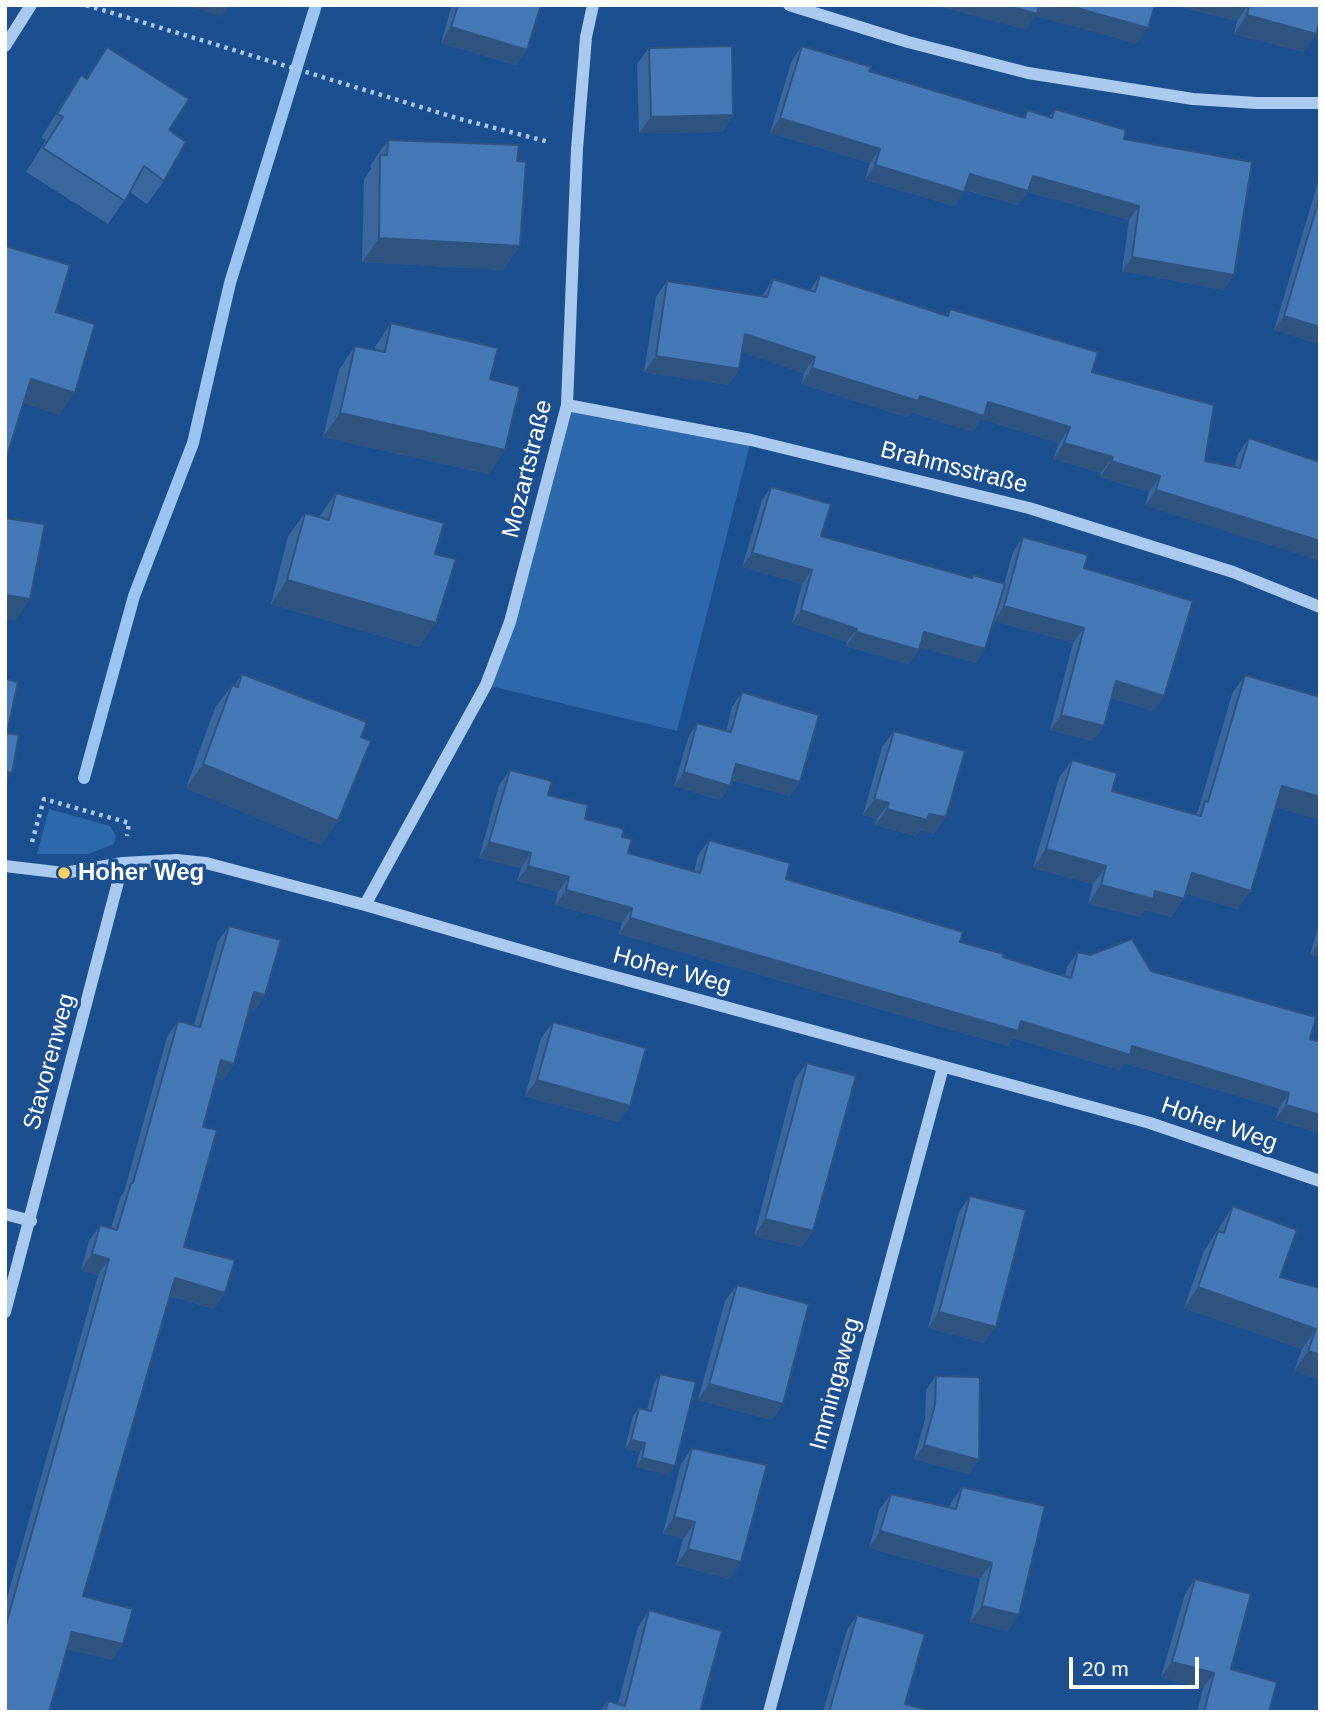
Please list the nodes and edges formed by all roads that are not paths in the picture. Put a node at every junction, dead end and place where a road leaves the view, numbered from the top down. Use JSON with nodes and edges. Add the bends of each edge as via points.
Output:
{"nodes":[{"id":1,"x":31,"y":5,"type":"edge"},
{"id":2,"x":593,"y":5,"type":"edge"},
{"id":3,"x":789,"y":5,"type":"edge"},
{"id":4,"x":5,"y":46,"type":"edge"},
{"id":5,"x":1320,"y":103,"type":"edge"},
{"id":6,"x":567,"y":405,"type":"junction"},
{"id":7,"x":1320,"y":607,"type":"edge"},
{"id":8,"x":123,"y":863,"type":"junction"},
{"id":9,"x":5,"y":866,"type":"edge"},
{"id":10,"x":365,"y":905,"type":"junction"},
{"id":11,"x":943,"y":1067,"type":"junction"},
{"id":12,"x":1320,"y":1181,"type":"edge"},
{"id":13,"x":5,"y":1214,"type":"edge"},
{"id":14,"x":31,"y":1221,"type":"junction"},
{"id":15,"x":5,"y":1312,"type":"edge"},
{"id":16,"x":769,"y":1712,"type":"edge"}],
"edges":[{"from":1,"to":4,"type":"street"},
{"from":2,"to":6,"type":"street","name":"Mozartstraße","via":[[577,149]]},
{"from":3,"to":5,"type":"street","via":[[1028,73],[1193,99]]},
{"from":6,"to":7,"type":"street","name":"Brahmsstraße","via":[[751,440],[1029,508],[1233,572]]},
{"from":6,"to":10,"type":"street","name":"Mozartstraße","via":[[510,622],[486,685]]},
{"from":8,"to":9,"type":"street","name":"Hoher Weg","via":[[64,873]]},
{"from":8,"to":10,"type":"street","name":"Hoher Weg","via":[[206,863]]},
{"from":8,"to":14,"type":"street","name":"Stavorenweg"},
{"from":10,"to":11,"type":"street","name":"Hoher Weg"},
{"from":11,"to":12,"type":"street","name":"Hoher Weg","via":[[1150,1123]]},
{"from":11,"to":16,"type":"street","name":"Immingaweg"},
{"from":13,"to":14,"type":"street"},
{"from":14,"to":15,"type":"street","name":"Stavorenweg"}]}
